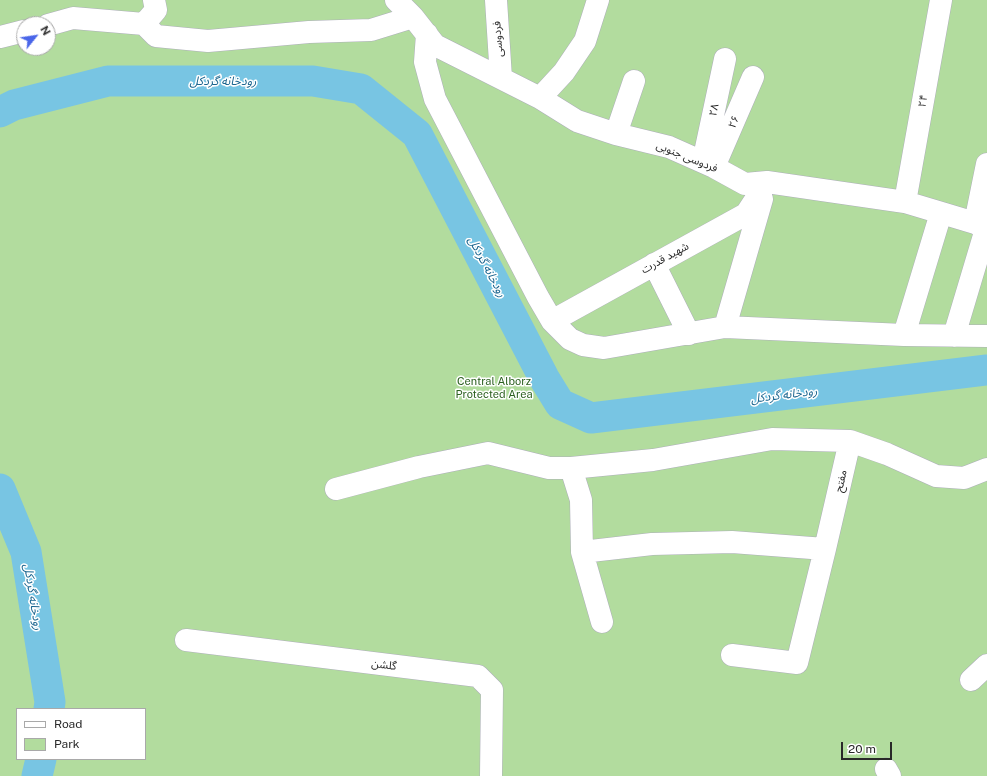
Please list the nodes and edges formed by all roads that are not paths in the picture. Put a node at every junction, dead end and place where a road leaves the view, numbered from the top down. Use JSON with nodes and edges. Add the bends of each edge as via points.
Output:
{"nodes":[{"id":1,"x":154,"y":0,"type":"edge"},
{"id":2,"x":396,"y":0,"type":"edge"},
{"id":3,"x":496,"y":0,"type":"edge"},
{"id":4,"x":598,"y":0,"type":"edge"},
{"id":5,"x":941,"y":0,"type":"edge"},
{"id":6,"x":413,"y":17,"type":"junction"},
{"id":7,"x":56,"y":23,"type":"edge"},
{"id":8,"x":144,"y":24,"type":"junction"},
{"id":9,"x":16,"y":33,"type":"edge"},
{"id":10,"x":427,"y":34,"type":"junction"},
{"id":11,"x":0,"y":37,"type":"edge"},
{"id":12,"x":725,"y":58,"type":"dead end"},
{"id":13,"x":753,"y":77,"type":"dead end"},
{"id":14,"x":501,"y":78,"type":"junction"},
{"id":15,"x":634,"y":81,"type":"dead end"},
{"id":16,"x":540,"y":98,"type":"junction"},
{"id":17,"x":616,"y":134,"type":"junction"},
{"id":18,"x":709,"y":164,"type":"junction"},
{"id":19,"x":987,"y":164,"type":"edge"},
{"id":20,"x":767,"y":182,"type":"junction"},
{"id":21,"x":905,"y":202,"type":"junction"},
{"id":22,"x":941,"y":213,"type":"junction"},
{"id":23,"x":982,"y":227,"type":"edge"},
{"id":24,"x":654,"y":264,"type":"junction"},
{"id":25,"x":552,"y":321,"type":"junction"},
{"id":26,"x":725,"y":327,"type":"junction"},
{"id":27,"x":689,"y":334,"type":"junction"},
{"id":28,"x":904,"y":335,"type":"junction"},
{"id":29,"x":954,"y":336,"type":"junction"},
{"id":30,"x":987,"y":336,"type":"edge"},
{"id":31,"x":850,"y":440,"type":"junction"},
{"id":32,"x":571,"y":468,"type":"junction"},
{"id":33,"x":987,"y":469,"type":"edge"},
{"id":34,"x":336,"y":489,"type":"dead end"},
{"id":35,"x":825,"y":549,"type":"junction"},
{"id":36,"x":582,"y":552,"type":"junction"},
{"id":37,"x":602,"y":622,"type":"dead end"},
{"id":38,"x":186,"y":640,"type":"dead end"},
{"id":39,"x":732,"y":655,"type":"dead end"},
{"id":40,"x":987,"y":665,"type":"edge"},
{"id":41,"x":970,"y":680,"type":"dead end"},
{"id":42,"x":491,"y":776,"type":"edge"}],
"edges":[{"from":1,"to":8,"type":"street","via":[[156,10]]},
{"from":2,"to":6,"type":"street","name":"فردوسی جنوبی"},
{"from":3,"to":14,"type":"street","name":"فردوسی"},
{"from":4,"to":16,"type":"street","via":[[585,41],[564,72]]},
{"from":5,"to":21,"type":"street","name":"۲۴"},
{"from":6,"to":8,"type":"street","via":[[371,30],[309,32],[208,41],[156,36]]},
{"from":6,"to":10,"type":"street","name":"فردوسی جنوبی"},
{"from":7,"to":8,"type":"street","via":[[73,18]]},
{"from":9,"to":11,"type":"street"},
{"from":10,"to":14,"type":"street","name":"فردوسی جنوبی","via":[[435,44]]},
{"from":10,"to":25,"type":"street","via":[[425,62],[435,99]]},
{"from":12,"to":18,"type":"street","name":"۲۸"},
{"from":13,"to":18,"type":"street","name":"۲۶"},
{"from":14,"to":16,"type":"street","name":"فردوسی جنوبی"},
{"from":15,"to":17,"type":"street"},
{"from":16,"to":17,"type":"street","name":"فردوسی جنوبی","via":[[577,121]]},
{"from":17,"to":18,"type":"street","name":"فردوسی جنوبی","via":[[669,147]]},
{"from":18,"to":20,"type":"street","name":"فردوسی جنوبی","via":[[745,184]]},
{"from":19,"to":23,"type":"street"},
{"from":20,"to":21,"type":"street","name":"فردوسی جنوبی"},
{"from":20,"to":24,"type":"street","name":"شهید قدرت","via":[[746,214]]},
{"from":20,"to":26,"type":"street"},
{"from":21,"to":22,"type":"street","name":"فردوسی جنوبی"},
{"from":22,"to":23,"type":"street","name":"فردوسی جنوبی"},
{"from":22,"to":28,"type":"street"},
{"from":23,"to":29,"type":"street"},
{"from":24,"to":25,"type":"street","name":"شهید قدرت"},
{"from":24,"to":27,"type":"street"},
{"from":25,"to":27,"type":"street","via":[[570,339],[583,345],[604,348]]},
{"from":26,"to":27,"type":"street"},
{"from":26,"to":28,"type":"street"},
{"from":28,"to":29,"type":"street"},
{"from":29,"to":30,"type":"street"},
{"from":31,"to":32,"type":"street","via":[[772,439],[653,460]]},
{"from":31,"to":33,"type":"street","via":[[936,476],[964,478]]},
{"from":31,"to":35,"type":"street","name":"مفتح"},
{"from":32,"to":34,"type":"street","via":[[549,468],[488,453],[419,467]]},
{"from":32,"to":36,"type":"street","via":[[581,500]]},
{"from":35,"to":36,"type":"street","via":[[732,542],[652,544]]},
{"from":35,"to":39,"type":"street","name":"مفتح","via":[[797,663]]},
{"from":36,"to":37,"type":"street"},
{"from":38,"to":42,"type":"street","name":"گلشن","via":[[478,676],[492,690]]},
{"from":40,"to":41,"type":"street"}]}
